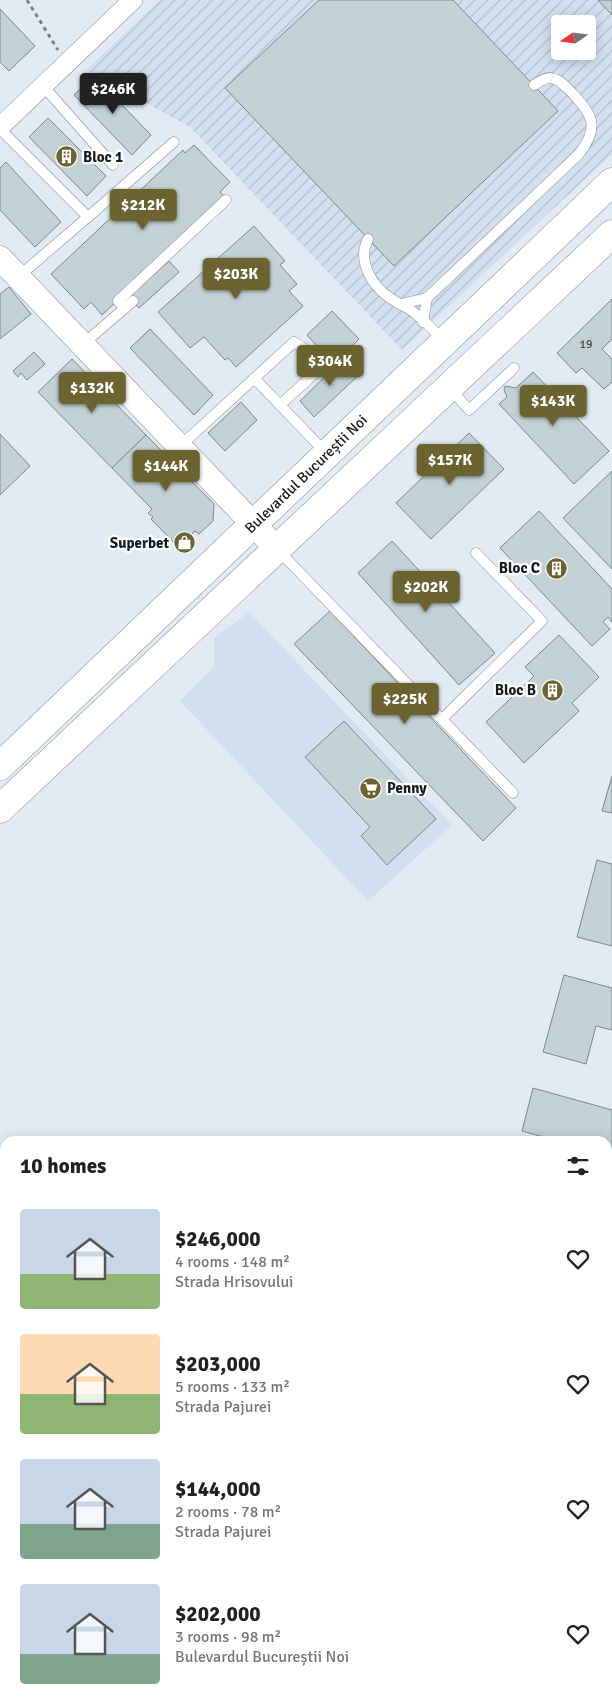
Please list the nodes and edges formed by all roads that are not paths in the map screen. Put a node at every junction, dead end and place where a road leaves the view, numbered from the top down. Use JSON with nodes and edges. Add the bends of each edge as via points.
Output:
{"nodes":[{"id":1,"x":132,"y":0,"type":"edge"},
{"id":2,"x":534,"y":85,"type":"dead end"},
{"id":3,"x":44,"y":87,"type":"junction"},
{"id":4,"x":0,"y":128,"type":"edge"},
{"id":5,"x":174,"y":142,"type":"dead end"},
{"id":6,"x":113,"y":165,"type":"dead end"},
{"id":7,"x":612,"y":182,"type":"edge"},
{"id":8,"x":226,"y":200,"type":"dead end"},
{"id":9,"x":88,"y":216,"type":"junction"},
{"id":10,"x":612,"y":234,"type":"edge"},
{"id":11,"x":368,"y":239,"type":"dead end"},
{"id":12,"x":0,"y":258,"type":"edge"},
{"id":13,"x":18,"y":277,"type":"junction"},
{"id":14,"x":427,"y":298,"type":"junction"},
{"id":15,"x":133,"y":301,"type":"dead end"},
{"id":16,"x":401,"y":304,"type":"junction"},
{"id":17,"x":125,"y":308,"type":"junction"},
{"id":18,"x":423,"y":322,"type":"junction"},
{"id":19,"x":444,"y":342,"type":"junction"},
{"id":20,"x":81,"y":345,"type":"junction"},
{"id":21,"x":514,"y":368,"type":"dead end"},
{"id":22,"x":254,"y":378,"type":"junction"},
{"id":23,"x":449,"y":386,"type":"junction"},
{"id":24,"x":280,"y":405,"type":"junction"},
{"id":25,"x":179,"y":447,"type":"junction"},
{"id":26,"x":326,"y":454,"type":"junction"},
{"id":27,"x":253,"y":525,"type":"junction"},
{"id":28,"x":277,"y":549,"type":"junction"},
{"id":29,"x":476,"y":553,"type":"dead end"},
{"id":30,"x":442,"y":719,"type":"junction"},
{"id":31,"x":23,"y":745,"type":"junction"},
{"id":32,"x":0,"y":766,"type":"edge"},
{"id":33,"x":41,"y":770,"type":"junction"},
{"id":34,"x":514,"y":792,"type":"dead end"},
{"id":35,"x":0,"y":810,"type":"edge"}],
"edges":[{"from":1,"to":3,"type":"street"},
{"from":2,"to":14,"type":"lane","via":[[552,78],[563,83],[592,120],[588,142]]},
{"from":3,"to":4,"type":"street"},
{"from":3,"to":6,"type":"lane"},
{"from":4,"to":9,"type":"lane"},
{"from":5,"to":9,"type":"lane"},
{"from":7,"to":19,"type":"main road","name":"Bulevardul Bucureștii Noi"},
{"from":8,"to":17,"type":"lane","via":[[118,301]]},
{"from":9,"to":13,"type":"lane"},
{"from":10,"to":23,"type":"main road"},
{"from":11,"to":16,"type":"lane","via":[[363,248],[363,261],[368,271],[387,297]]},
{"from":12,"to":13,"type":"street"},
{"from":13,"to":20,"type":"street"},
{"from":14,"to":16,"type":"lane"},
{"from":14,"to":18,"type":"lane"},
{"from":15,"to":17,"type":"lane"},
{"from":16,"to":18,"type":"lane"},
{"from":17,"to":20,"type":"lane"},
{"from":18,"to":19,"type":"lane"},
{"from":19,"to":26,"type":"main road","name":"Bulevardul Bucureștii Noi"},
{"from":20,"to":25,"type":"street"},
{"from":21,"to":23,"type":"lane","via":[[469,410]]},
{"from":22,"to":24,"type":"lane"},
{"from":22,"to":24,"type":"lane","via":[[294,342],[326,363]]},
{"from":22,"to":25,"type":"lane"},
{"from":23,"to":28,"type":"main road"},
{"from":24,"to":26,"type":"lane"},
{"from":25,"to":27,"type":"street"},
{"from":26,"to":27,"type":"main road","name":"Bulevardul Bucureștii Noi"},
{"from":27,"to":28,"type":"street"},
{"from":27,"to":31,"type":"main road","name":"Bulevardul Bucureștii Noi"},
{"from":28,"to":30,"type":"lane"},
{"from":28,"to":33,"type":"main road"},
{"from":29,"to":30,"type":"lane","via":[[542,621]]},
{"from":30,"to":34,"type":"lane"},
{"from":31,"to":32,"type":"main road","name":"Bulevardul Bucureștii Noi"},
{"from":31,"to":33,"type":"main road"},
{"from":33,"to":35,"type":"main road"}]}
